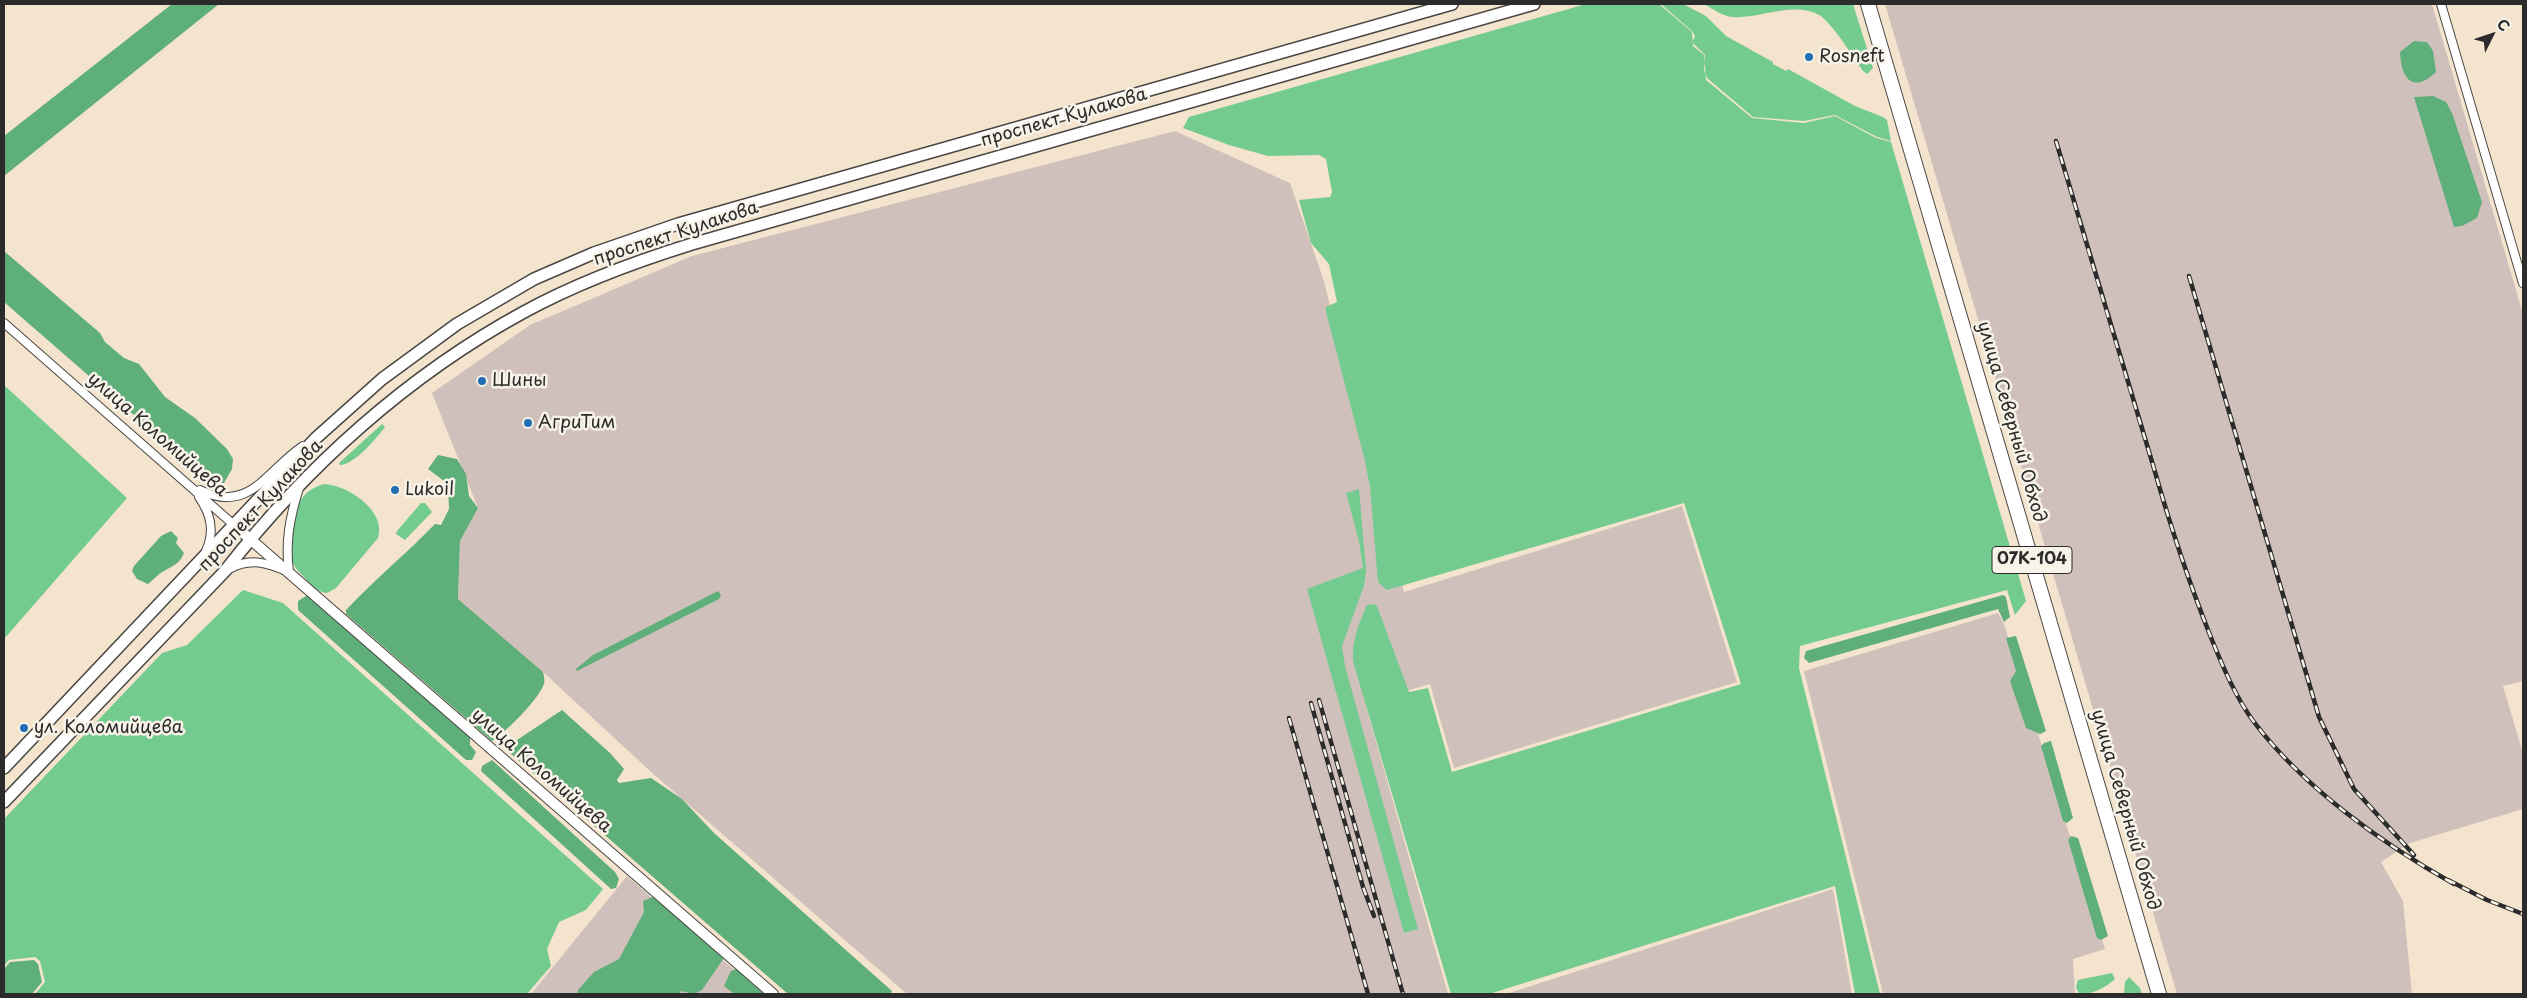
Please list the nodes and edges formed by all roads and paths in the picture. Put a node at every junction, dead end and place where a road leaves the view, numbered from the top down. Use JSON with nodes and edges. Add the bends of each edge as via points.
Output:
{"nodes":[{"id":1,"x":1452,"y":4,"type":"edge"},
{"id":2,"x":1534,"y":4,"type":"edge"},
{"id":3,"x":1868,"y":4,"type":"edge"},
{"id":4,"x":2441,"y":4,"type":"edge"},
{"id":5,"x":2523,"y":284,"type":"edge"},
{"id":6,"x":4,"y":323,"type":"edge"},
{"id":7,"x":316,"y":438,"type":"junction"},
{"id":8,"x":301,"y":483,"type":"junction"},
{"id":9,"x":190,"y":485,"type":"junction"},
{"id":10,"x":234,"y":524,"type":"junction"},
{"id":11,"x":251,"y":538,"type":"junction"},
{"id":12,"x":202,"y":560,"type":"junction"},
{"id":13,"x":225,"y":571,"type":"junction"},
{"id":14,"x":289,"y":572,"type":"junction"},
{"id":15,"x":4,"y":768,"type":"edge"},
{"id":16,"x":4,"y":802,"type":"edge"},
{"id":17,"x":773,"y":994,"type":"edge"},
{"id":18,"x":2159,"y":994,"type":"edge"}],
"edges":[{"from":1,"to":7,"type":"main road","name":"проспект Кулакова","via":[[678,224],[594,253],[534,279],[436,338],[375,385]]},
{"from":2,"to":8,"type":"main road","name":"проспект Кулакова","via":[[754,225],[630,264],[525,311],[462,349],[409,388]]},
{"from":3,"to":18,"type":"highway","name":"улица Северный Обход","number":"07К-104"},
{"from":4,"to":5,"type":"street"},
{"from":6,"to":9,"type":"street","name":"улица Коломийцева"},
{"from":7,"to":9,"type":"street","via":[[242,496],[222,498]]},
{"from":7,"to":10,"type":"main road","name":"проспект Кулакова"},
{"from":8,"to":11,"type":"main road","name":"проспект Кулакова"},
{"from":8,"to":14,"type":"street","via":[[286,538]]},
{"from":9,"to":10,"type":"street","name":"улица Коломийцева"},
{"from":9,"to":12,"type":"street","via":[[211,518],[212,534]]},
{"from":10,"to":11,"type":"street","name":"улица Коломийцева"},
{"from":10,"to":12,"type":"main road","name":"проспект Кулакова"},
{"from":11,"to":13,"type":"main road","name":"проспект Кулакова"},
{"from":11,"to":14,"type":"street","name":"улица Коломийцева"},
{"from":12,"to":15,"type":"main road","name":"проспект Кулакова"},
{"from":13,"to":14,"type":"street","name":"улица Коломийцева","via":[[255,561]]},
{"from":13,"to":16,"type":"main road","name":"проспект Кулакова"},
{"from":14,"to":17,"type":"street","name":"улица Коломийцева"}]}
